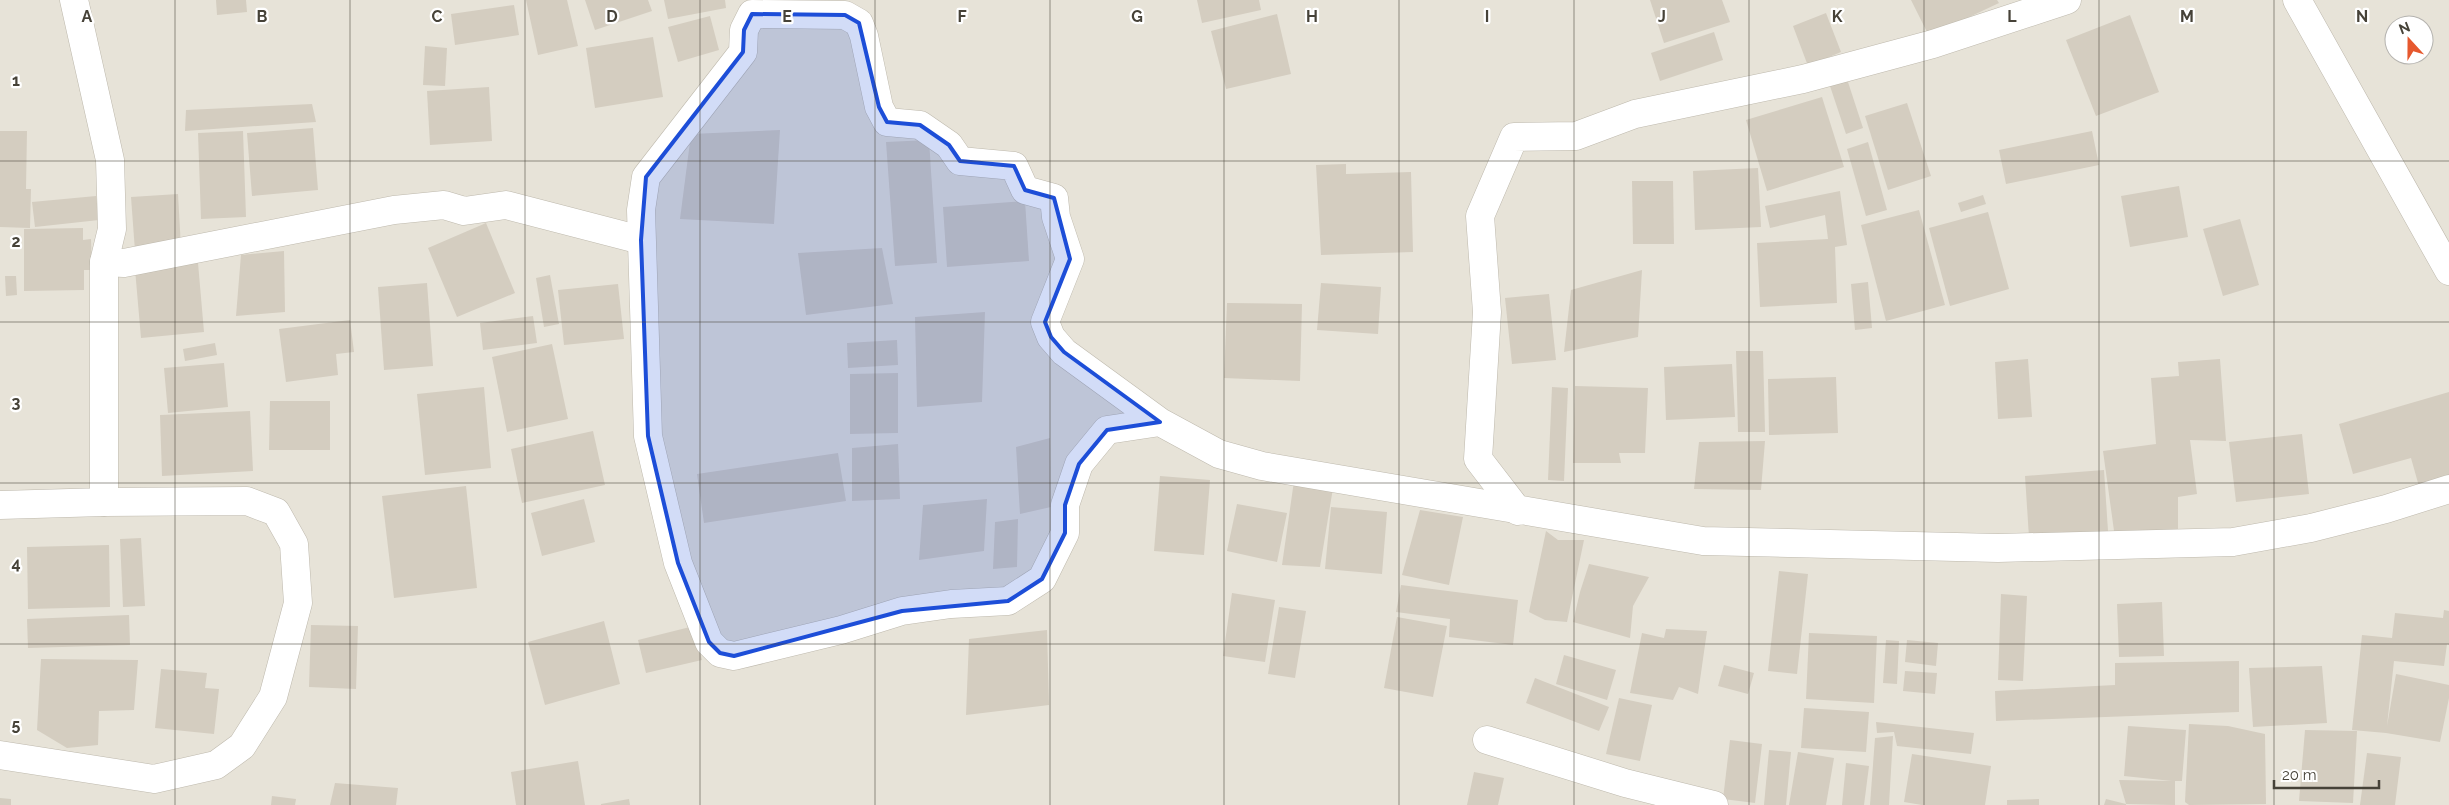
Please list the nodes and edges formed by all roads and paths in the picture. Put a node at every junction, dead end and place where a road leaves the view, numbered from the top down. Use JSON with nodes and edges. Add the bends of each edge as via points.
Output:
{"nodes":[{"id":1,"x":74,"y":0,"type":"edge"},
{"id":2,"x":2067,"y":0,"type":"edge"},
{"id":3,"x":2297,"y":0,"type":"edge"},
{"id":4,"x":641,"y":240,"type":"junction"},
{"id":5,"x":104,"y":262,"type":"junction"},
{"id":6,"x":2449,"y":271,"type":"edge"},
{"id":7,"x":1160,"y":422,"type":"junction"},
{"id":8,"x":2449,"y":489,"type":"edge"},
{"id":9,"x":104,"y":502,"type":"junction"},
{"id":10,"x":0,"y":505,"type":"edge"},
{"id":11,"x":1518,"y":511,"type":"junction"},
{"id":12,"x":1487,"y":740,"type":"dead end"},
{"id":13,"x":0,"y":755,"type":"edge"},
{"id":14,"x":1714,"y":805,"type":"edge"}],
"edges":[{"from":1,"to":5,"type":"street","via":[[110,160],[112,229]]},
{"from":2,"to":11,"type":"street","via":[[1932,44],[1804,79],[1635,114],[1576,136],[1514,138],[1480,216],[1486,312],[1478,460]]},
{"from":3,"to":6,"type":"street"},
{"from":4,"to":5,"type":"street","via":[[506,205],[464,211],[444,205],[394,210],[124,263]]},
{"from":4,"to":7,"type":"street","via":[[646,177],[743,52],[744,30],[752,14],[845,15],[859,23],[879,107],[887,122],[920,125],[949,145],[960,161],[1014,166],[1025,190],[1054,198],[1056,217],[1070,260],[1045,322],[1051,337],[1064,352]]},
{"from":4,"to":7,"type":"street","via":[[648,436],[678,563],[709,642],[720,653],[734,656],[841,630],[902,611],[1008,601],[1042,579],[1065,532],[1065,504],[1079,464],[1107,430]]},
{"from":5,"to":9,"type":"street"},
{"from":7,"to":11,"type":"street","via":[[1219,454],[1262,466]]},
{"from":8,"to":11,"type":"street","via":[[2310,528],[2233,542],[1998,548],[1703,541]]},
{"from":9,"to":10,"type":"street"},
{"from":9,"to":13,"type":"street","via":[[247,501],[276,512],[294,544],[298,603],[273,697],[242,746],[216,765],[154,779]]},
{"from":12,"to":14,"type":"street"}]}
